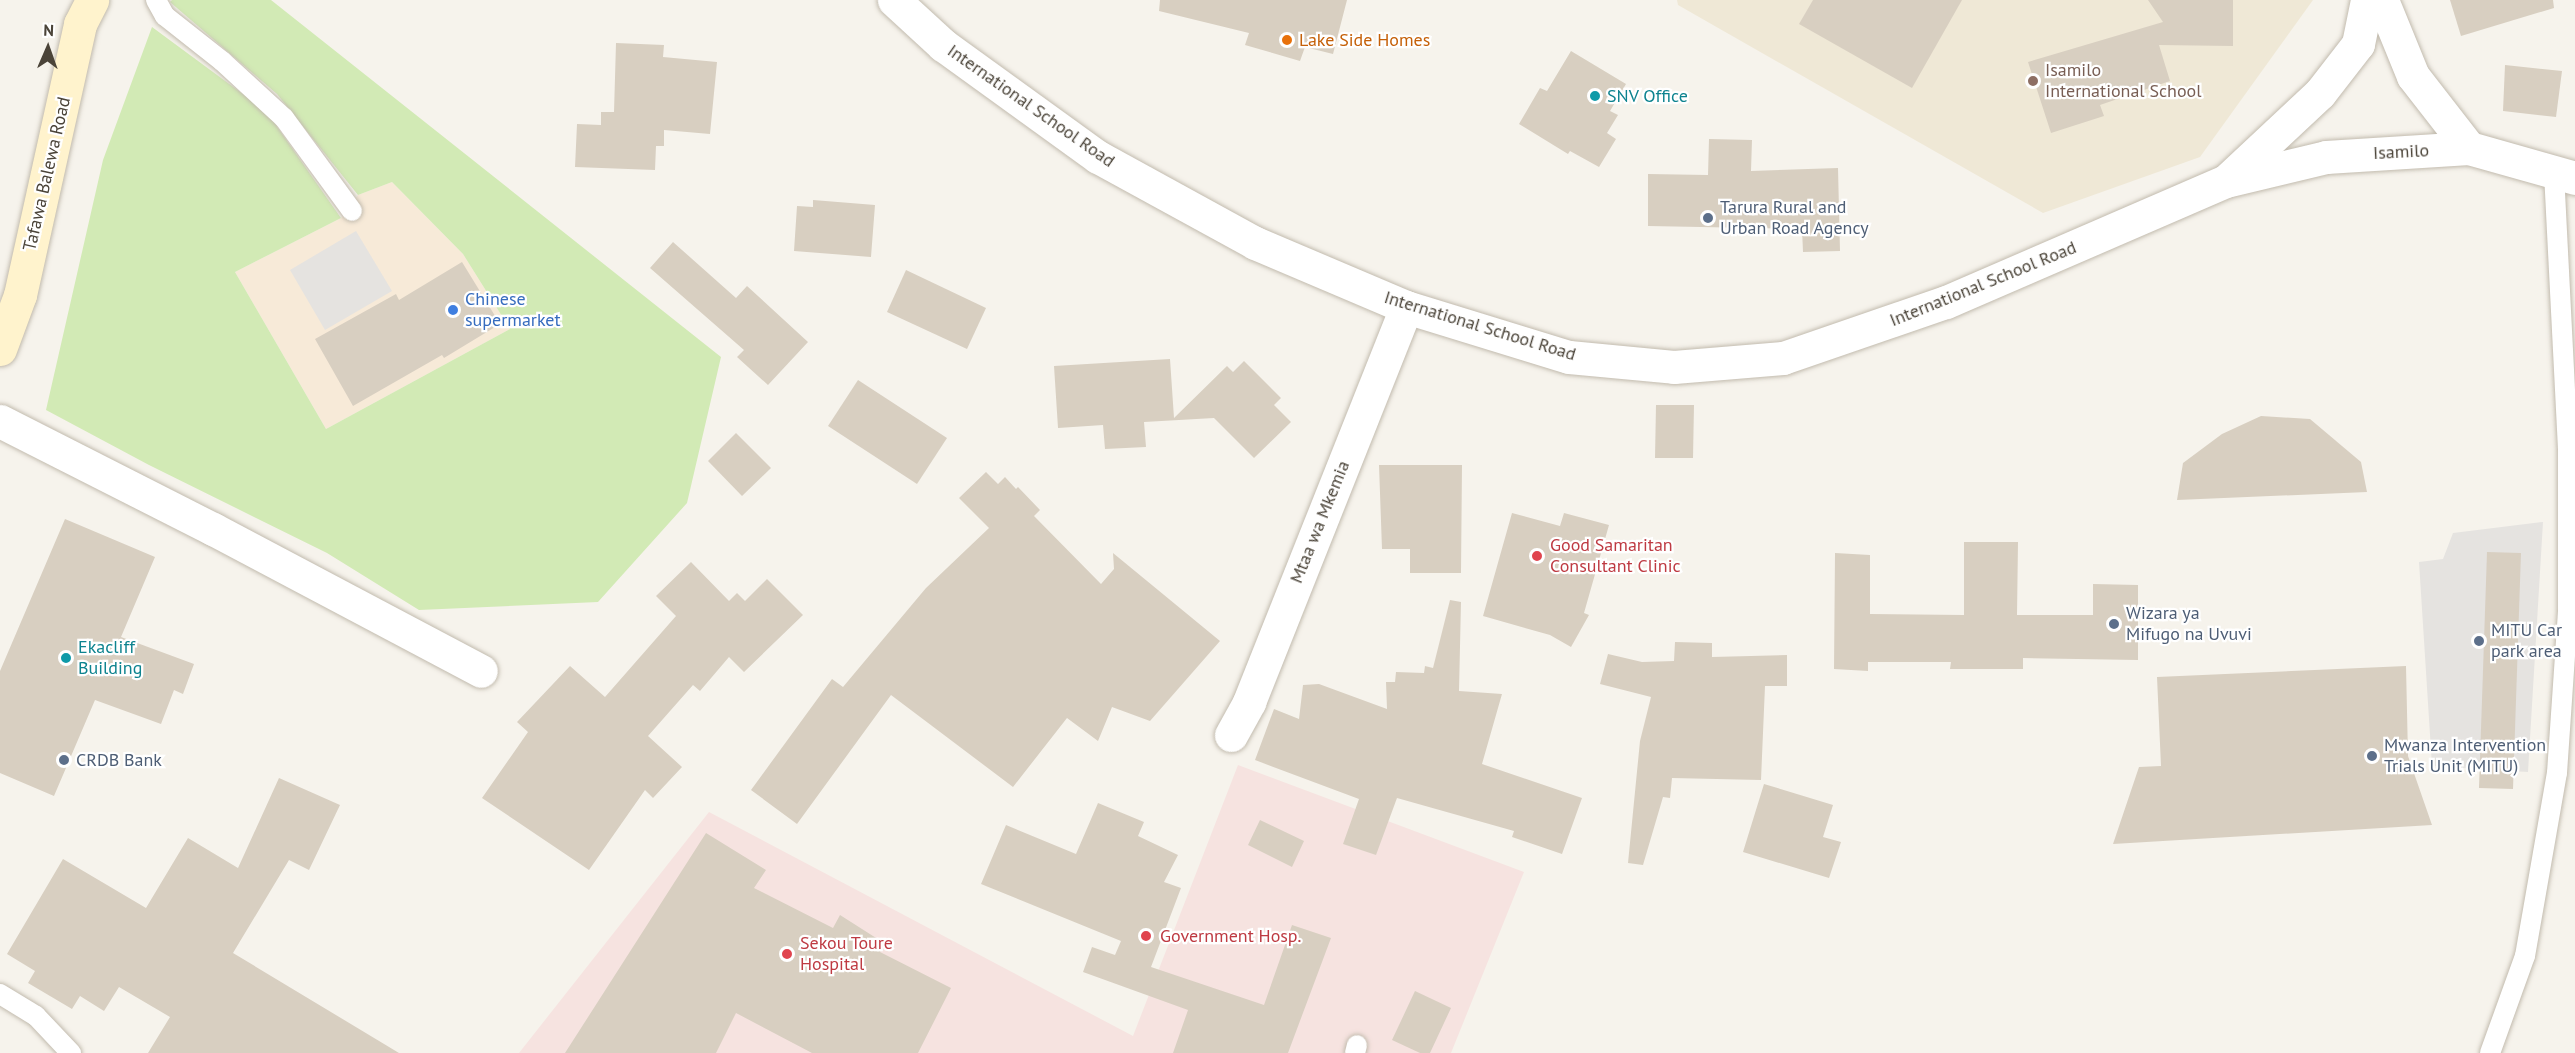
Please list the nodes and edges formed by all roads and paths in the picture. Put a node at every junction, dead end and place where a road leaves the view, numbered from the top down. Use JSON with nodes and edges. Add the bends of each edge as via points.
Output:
{"nodes":[{"id":1,"x":92,"y":0,"type":"edge"},
{"id":2,"x":156,"y":0,"type":"edge"},
{"id":3,"x":894,"y":0,"type":"edge"},
{"id":4,"x":2367,"y":0,"type":"edge"},
{"id":5,"x":2382,"y":0,"type":"edge"},
{"id":6,"x":2469,"y":148,"type":"junction"},
{"id":7,"x":2565,"y":174,"type":"edge"},
{"id":8,"x":2226,"y":182,"type":"junction"},
{"id":9,"x":352,"y":211,"type":"dead end"},
{"id":10,"x":1406,"y":307,"type":"junction"},
{"id":11,"x":0,"y":349,"type":"edge"},
{"id":12,"x":0,"y":421,"type":"edge"},
{"id":13,"x":481,"y":671,"type":"dead end"},
{"id":14,"x":1230,"y":735,"type":"dead end"},
{"id":15,"x":0,"y":994,"type":"edge"},
{"id":16,"x":71,"y":1053,"type":"edge"},
{"id":17,"x":2490,"y":1053,"type":"edge"}],
"edges":[{"from":1,"to":11,"type":"main road","name":"Tafawa Balewa Road","via":[[80,24],[20,295]]},
{"from":2,"to":9,"type":"lane","via":[[165,16],[222,60],[276,110]]},
{"from":3,"to":10,"type":"street","name":"International School Road","via":[[943,45],[1098,157],[1254,243]]},
{"from":4,"to":8,"type":"street","via":[[2358,44],[2320,93]]},
{"from":5,"to":6,"type":"street","via":[[2413,76]]},
{"from":6,"to":7,"type":"street","name":"Isamilo"},
{"from":6,"to":8,"type":"street","name":"Isamilo","via":[[2326,157]]},
{"from":7,"to":17,"type":"lane","via":[[2568,610],[2557,773],[2524,956]]},
{"from":8,"to":10,"type":"street","name":"International School Road","via":[[1947,303],[1783,358],[1674,367],[1569,357]]},
{"from":10,"to":14,"type":"street","name":"Mtaa wa Mkemia","via":[[1249,702]]},
{"from":12,"to":13,"type":"street"},
{"from":15,"to":16,"type":"lane","via":[[36,1016]]}]}
